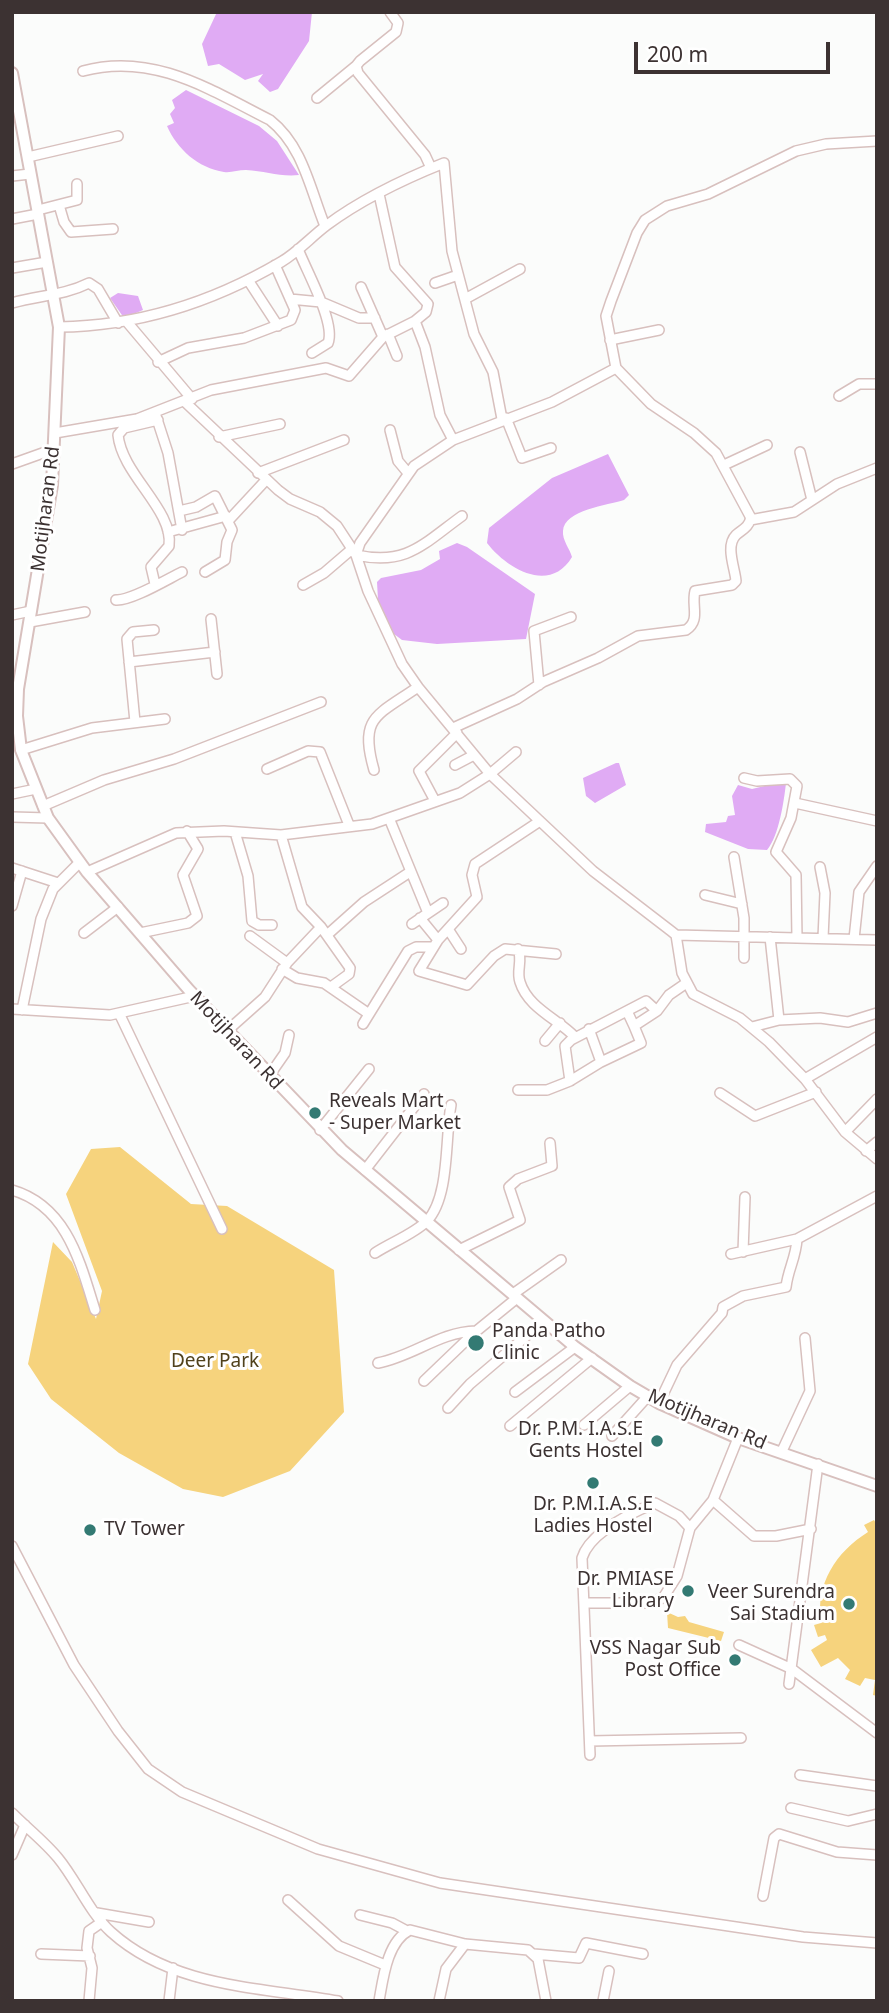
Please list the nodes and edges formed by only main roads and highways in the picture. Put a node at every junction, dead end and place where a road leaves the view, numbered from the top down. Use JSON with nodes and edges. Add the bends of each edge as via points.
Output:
{"nodes":[{"id":1,"x":12,"y":73,"type":"edge"},
{"id":2,"x":16,"y":102,"type":"edge"},
{"id":3,"x":877,"y":1486,"type":"edge"}],
"edges":[{"from":1,"to":2,"type":"main road","name":"Motijharan Rd"},
{"from":2,"to":3,"type":"main road","name":"Motijharan Rd","via":[[59,327],[52,485],[16,716],[21,750],[48,817],[140,933],[320,1130],[575,1347],[659,1403],[738,1438]]}]}
